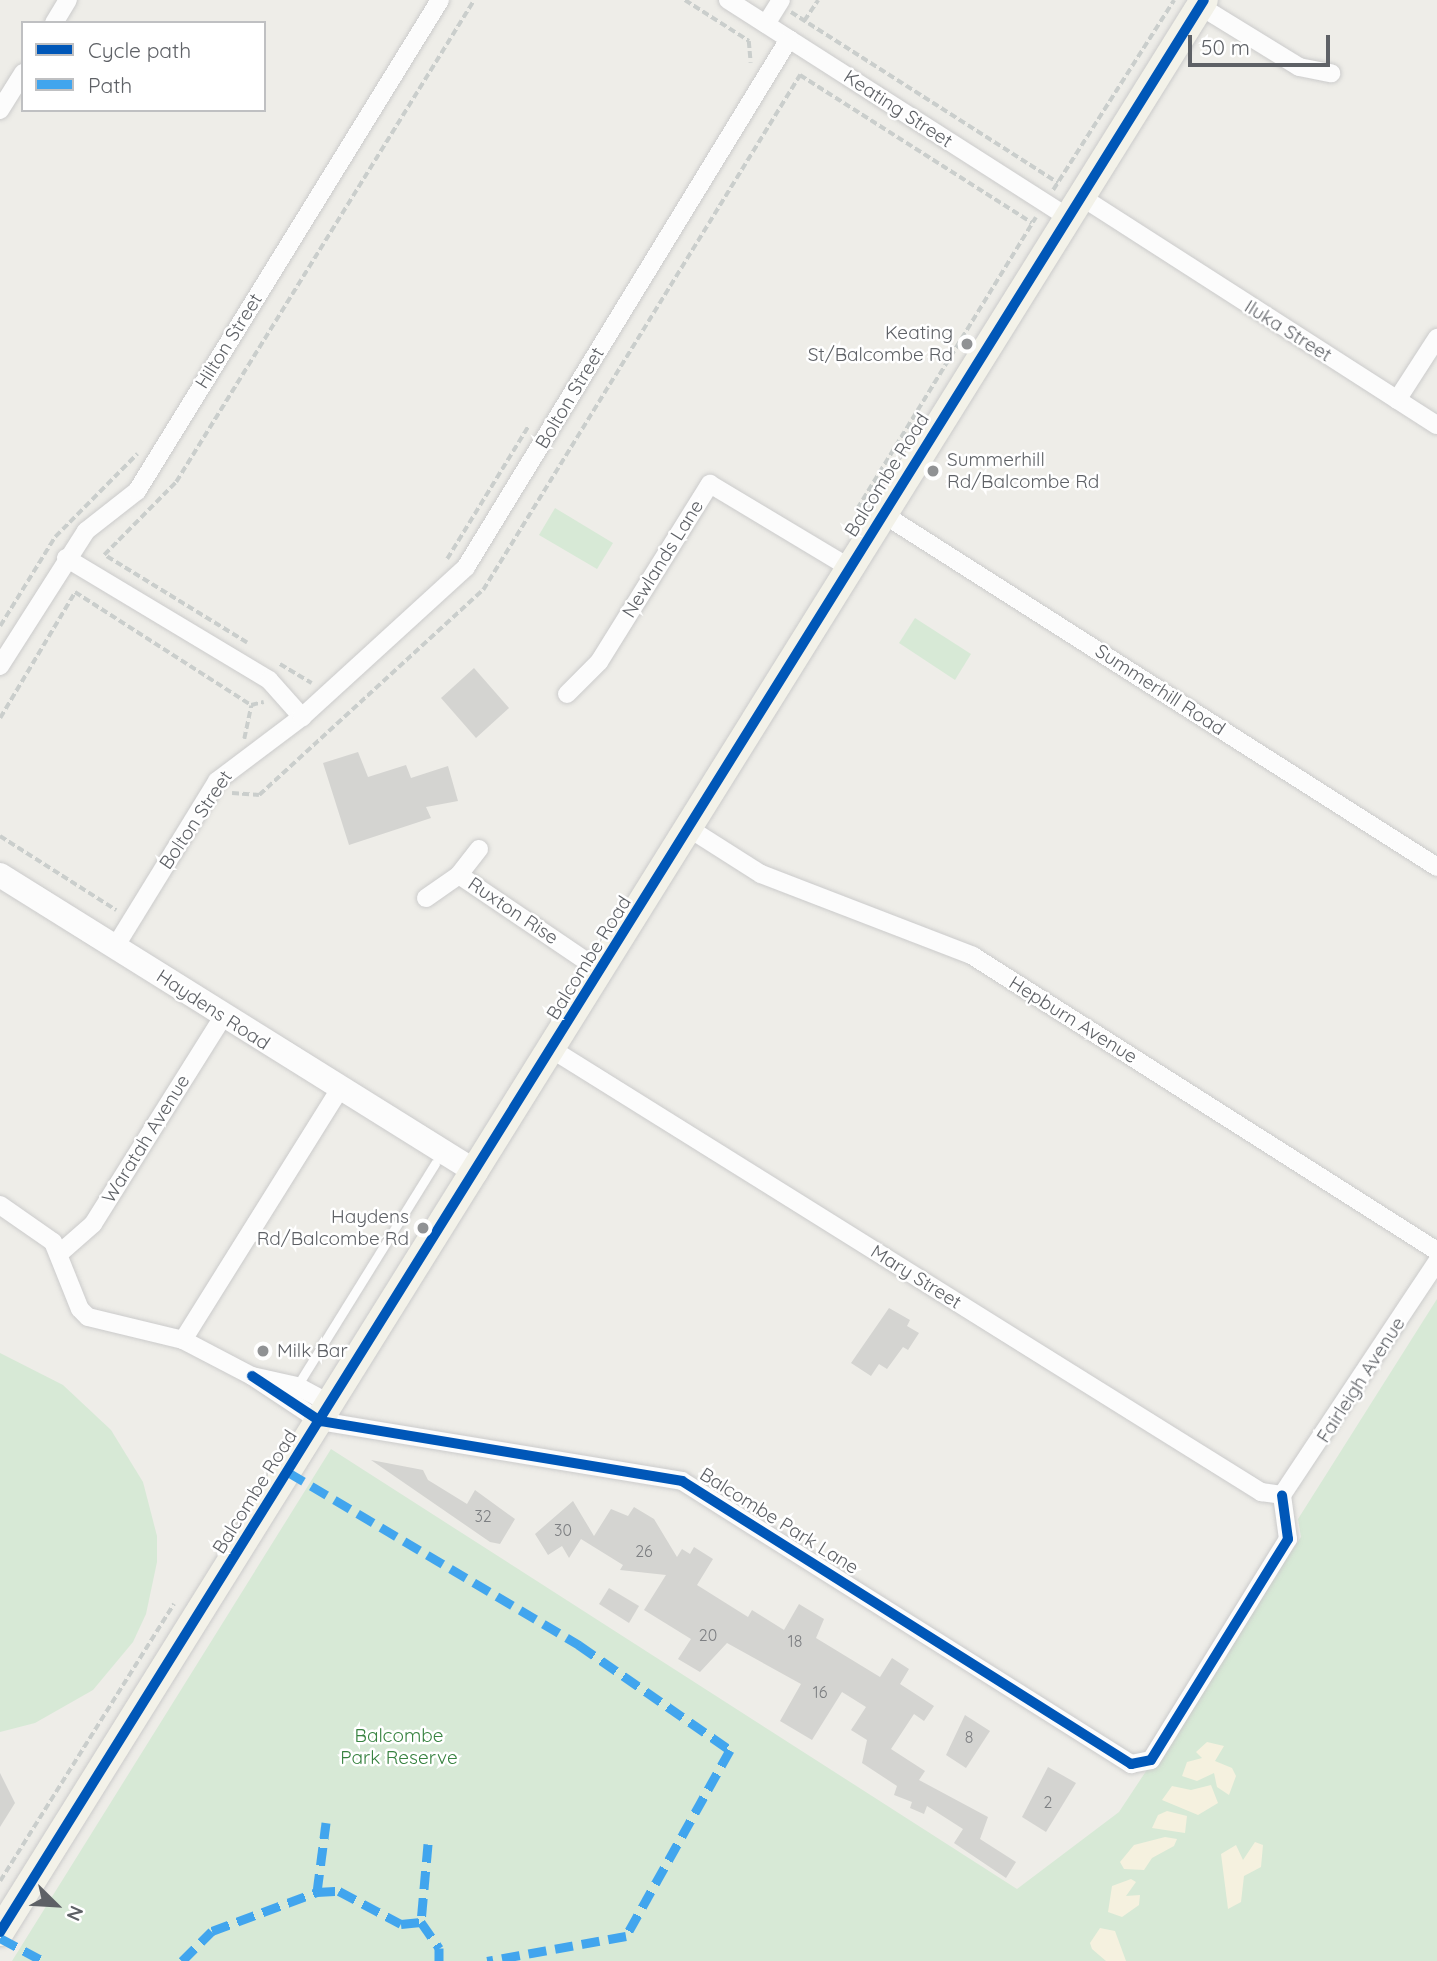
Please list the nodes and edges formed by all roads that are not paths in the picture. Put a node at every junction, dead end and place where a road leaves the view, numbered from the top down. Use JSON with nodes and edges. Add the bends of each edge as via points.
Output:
{"nodes":[{"id":1,"x":68,"y":0,"type":"edge"},
{"id":2,"x":440,"y":0,"type":"edge"},
{"id":3,"x":728,"y":0,"type":"edge"},
{"id":4,"x":780,"y":2,"type":"edge"},
{"id":5,"x":1202,"y":3,"type":"edge"},
{"id":6,"x":55,"y":21,"type":"edge"},
{"id":7,"x":766,"y":23,"type":"junction"},
{"id":8,"x":789,"y":39,"type":"junction"},
{"id":9,"x":1331,"y":73,"type":"dead end"},
{"id":10,"x":21,"y":76,"type":"edge"},
{"id":11,"x":0,"y":110,"type":"edge"},
{"id":12,"x":1070,"y":200,"type":"junction"},
{"id":13,"x":1437,"y":338,"type":"edge"},
{"id":14,"x":1397,"y":400,"type":"junction"},
{"id":15,"x":1437,"y":425,"type":"edge"},
{"id":16,"x":883,"y":514,"type":"junction"},
{"id":17,"x":66,"y":558,"type":"junction"},
{"id":18,"x":849,"y":568,"type":"junction"},
{"id":19,"x":0,"y":666,"type":"edge"},
{"id":20,"x":567,"y":694,"type":"dead end"},
{"id":21,"x":302,"y":717,"type":"junction"},
{"id":22,"x":690,"y":829,"type":"junction"},
{"id":23,"x":479,"y":849,"type":"dead end"},
{"id":24,"x":1437,"y":867,"type":"edge"},
{"id":25,"x":0,"y":875,"type":"edge"},
{"id":26,"x":459,"y":875,"type":"junction"},
{"id":27,"x":425,"y":898,"type":"dead end"},
{"id":28,"x":115,"y":947,"type":"junction"},
{"id":29,"x":601,"y":971,"type":"junction"},
{"id":30,"x":223,"y":1017,"type":"junction"},
{"id":31,"x":552,"y":1050,"type":"junction"},
{"id":32,"x":339,"y":1090,"type":"junction"},
{"id":33,"x":430,"y":1154,"type":"junction"},
{"id":34,"x":472,"y":1179,"type":"junction"},
{"id":35,"x":0,"y":1205,"type":"edge"},
{"id":36,"x":1437,"y":1251,"type":"edge"},
{"id":37,"x":60,"y":1253,"type":"junction"},
{"id":38,"x":1437,"y":1262,"type":"edge"},
{"id":39,"x":183,"y":1340,"type":"junction"},
{"id":40,"x":252,"y":1376,"type":"junction"},
{"id":41,"x":296,"y":1386,"type":"junction"},
{"id":42,"x":326,"y":1413,"type":"junction"},
{"id":43,"x":1282,"y":1495,"type":"junction"},
{"id":44,"x":0,"y":1932,"type":"edge"}],
"edges":[{"from":1,"to":6,"type":"street"},
{"from":2,"to":17,"type":"street","name":"Hilton Street","via":[[137,491],[86,531]]},
{"from":3,"to":7,"type":"street","name":"Keating Street"},
{"from":4,"to":7,"type":"street"},
{"from":5,"to":9,"type":"street","via":[[1299,67]]},
{"from":5,"to":12,"type":"main road","name":"Balcombe Road"},
{"from":7,"to":8,"type":"street","name":"Keating Street"},
{"from":8,"to":12,"type":"street","name":"Keating Street"},
{"from":8,"to":21,"type":"street","name":"Bolton Street","via":[[466,567]]},
{"from":10,"to":11,"type":"street"},
{"from":12,"to":14,"type":"street","name":"Iluka Street","via":[[1139,238]]},
{"from":12,"to":16,"type":"main road","name":"Balcombe Road"},
{"from":13,"to":14,"type":"street"},
{"from":14,"to":15,"type":"street","name":"Iluka Street"},
{"from":16,"to":18,"type":"main road","name":"Balcombe Road"},
{"from":16,"to":24,"type":"street","name":"Summerhill Road"},
{"from":17,"to":19,"type":"street","name":"Hilton Street"},
{"from":17,"to":21,"type":"street","via":[[269,680]]},
{"from":18,"to":20,"type":"street","name":"Newlands Lane","via":[[710,484],[599,662]]},
{"from":18,"to":22,"type":"main road","name":"Balcombe Road"},
{"from":21,"to":28,"type":"street","name":"Bolton Street","via":[[217,781]]},
{"from":22,"to":29,"type":"main road","name":"Balcombe Road"},
{"from":22,"to":36,"type":"street","name":"Hepburn Avenue","via":[[761,874],[973,956]]},
{"from":23,"to":26,"type":"street","name":"Ruxton Rise"},
{"from":25,"to":28,"type":"street","name":"Haydens Road"},
{"from":26,"to":27,"type":"street","name":"Ruxton Rise"},
{"from":26,"to":29,"type":"street","name":"Ruxton Rise"},
{"from":28,"to":30,"type":"street","name":"Haydens Road"},
{"from":29,"to":31,"type":"main road","name":"Balcombe Road"},
{"from":30,"to":32,"type":"street","name":"Haydens Road"},
{"from":30,"to":37,"type":"street","name":"Waratah Avenue","via":[[93,1224]]},
{"from":31,"to":34,"type":"main road","name":"Balcombe Road"},
{"from":31,"to":43,"type":"street","name":"Mary Street","via":[[1261,1492]]},
{"from":32,"to":33,"type":"street","name":"Haydens Road"},
{"from":32,"to":39,"type":"street"},
{"from":33,"to":34,"type":"street","name":"Haydens Road"},
{"from":33,"to":41,"type":"lane"},
{"from":34,"to":42,"type":"main road","name":"Balcombe Road"},
{"from":35,"to":37,"type":"street","via":[[45,1234]]},
{"from":37,"to":39,"type":"street","via":[[76,1301],[88,1317]]},
{"from":38,"to":43,"type":"street","name":"Fairleigh Avenue"},
{"from":39,"to":40,"type":"street"},
{"from":40,"to":41,"type":"street"},
{"from":40,"to":42,"type":"street"},
{"from":41,"to":42,"type":"street"},
{"from":42,"to":43,"type":"street","name":"Balcombe Park Lane","via":[[682,1481],[1131,1764],[1151,1759],[1288,1539]]},
{"from":42,"to":44,"type":"main road","name":"Balcombe Road"}]}
